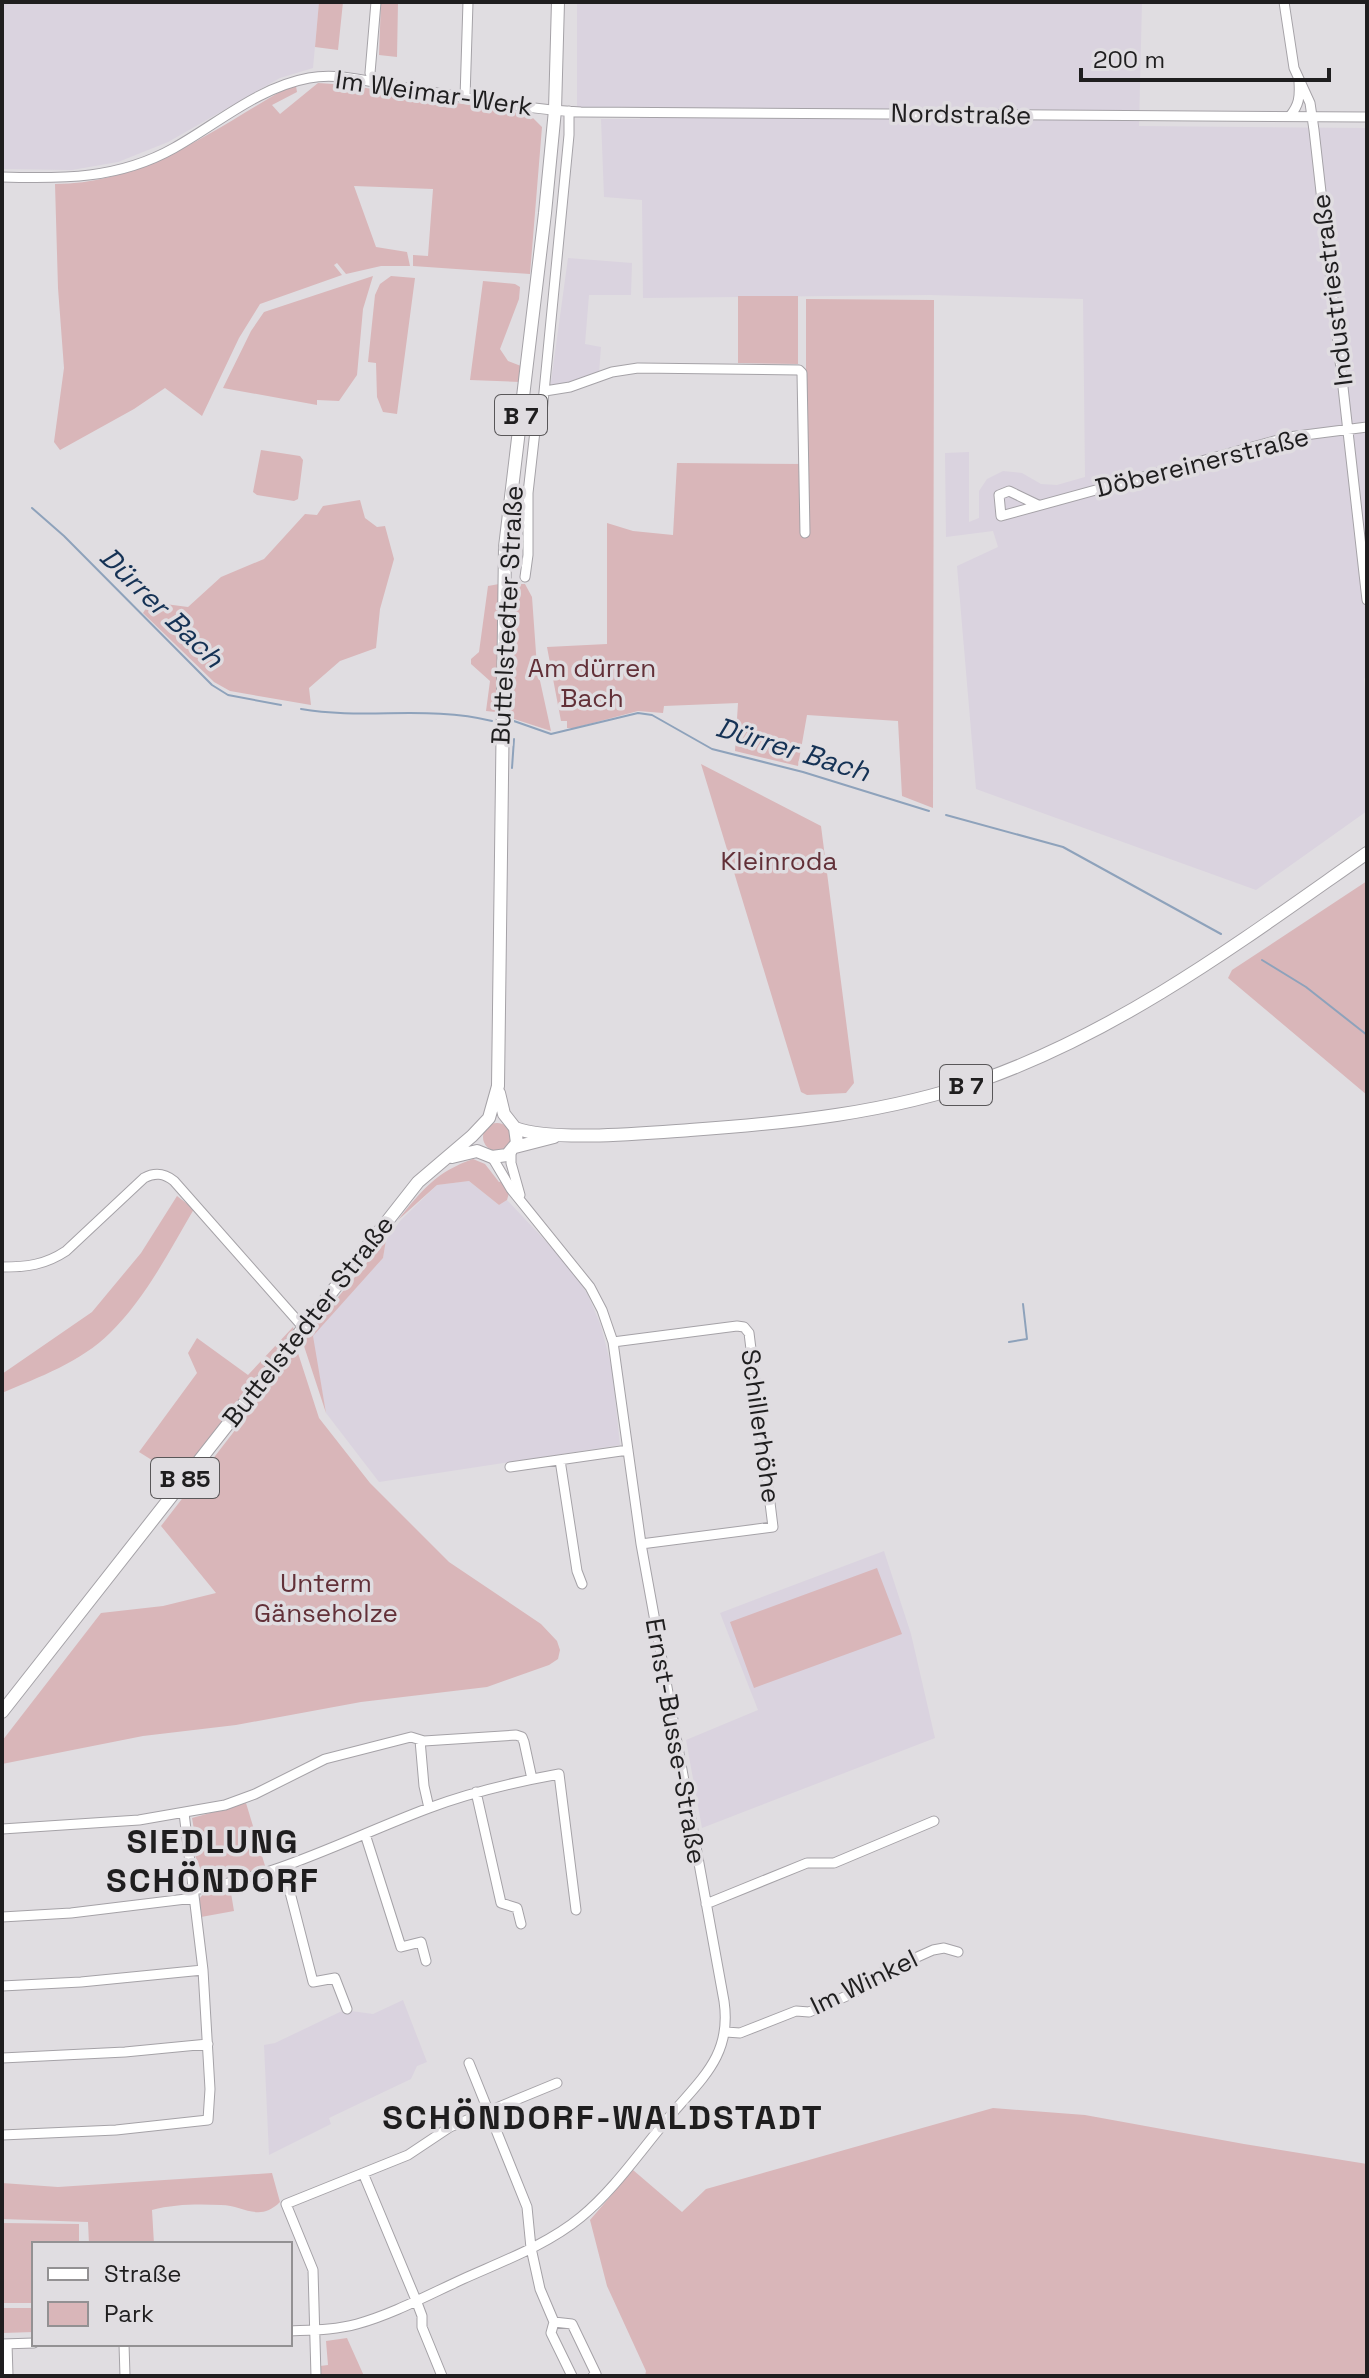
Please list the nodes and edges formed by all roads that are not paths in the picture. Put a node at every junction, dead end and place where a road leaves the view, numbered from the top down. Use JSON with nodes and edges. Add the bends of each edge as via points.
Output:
{"nodes":[{"id":1,"x":376,"y":2,"type":"edge"},
{"id":2,"x":468,"y":2,"type":"edge"},
{"id":3,"x":558,"y":2,"type":"edge"},
{"id":4,"x":1284,"y":2,"type":"edge"},
{"id":5,"x":370,"y":73,"type":"dead end"},
{"id":6,"x":1299,"y":79,"type":"junction"},
{"id":7,"x":465,"y":98,"type":"junction"},
{"id":8,"x":555,"y":110,"type":"junction"},
{"id":9,"x":569,"y":111,"type":"junction"},
{"id":10,"x":1290,"y":116,"type":"junction"},
{"id":11,"x":1312,"y":116,"type":"junction"},
{"id":12,"x":1367,"y":117,"type":"edge"},
{"id":13,"x":2,"y":177,"type":"edge"},
{"id":14,"x":545,"y":391,"type":"junction"},
{"id":15,"x":520,"y":421,"type":"junction"},
{"id":16,"x":536,"y":422,"type":"junction"},
{"id":17,"x":1367,"y":427,"type":"edge"},
{"id":18,"x":1348,"y":428,"type":"junction"},
{"id":19,"x":1038,"y":505,"type":"junction"},
{"id":20,"x":805,"y":533,"type":"dead end"},
{"id":21,"x":525,"y":577,"type":"dead end"},
{"id":22,"x":1367,"y":600,"type":"edge"},
{"id":23,"x":1367,"y":853,"type":"edge"},
{"id":24,"x":498,"y":1086,"type":"junction"},
{"id":25,"x":489,"y":1118,"type":"junction"},
{"id":26,"x":511,"y":1124,"type":"junction"},
{"id":27,"x":477,"y":1131,"type":"junction"},
{"id":28,"x":566,"y":1135,"type":"junction"},
{"id":29,"x":513,"y":1149,"type":"junction"},
{"id":30,"x":487,"y":1154,"type":"junction"},
{"id":31,"x":441,"y":1161,"type":"junction"},
{"id":32,"x":521,"y":1198,"type":"junction"},
{"id":33,"x":2,"y":1267,"type":"edge"},
{"id":34,"x":303,"y":1327,"type":"junction"},
{"id":35,"x":613,"y":1342,"type":"junction"},
{"id":36,"x":628,"y":1450,"type":"junction"},
{"id":37,"x":560,"y":1460,"type":"junction"},
{"id":38,"x":510,"y":1467,"type":"dead end"},
{"id":39,"x":641,"y":1544,"type":"junction"},
{"id":40,"x":582,"y":1584,"type":"dead end"},
{"id":41,"x":2,"y":1712,"type":"edge"},
{"id":42,"x":420,"y":1740,"type":"junction"},
{"id":43,"x":532,"y":1779,"type":"junction"},
{"id":44,"x":476,"y":1792,"type":"junction"},
{"id":45,"x":429,"y":1808,"type":"junction"},
{"id":46,"x":184,"y":1813,"type":"junction"},
{"id":47,"x":934,"y":1821,"type":"dead end"},
{"id":48,"x":2,"y":1829,"type":"edge"},
{"id":49,"x":365,"y":1834,"type":"junction"},
{"id":50,"x":284,"y":1869,"type":"junction"},
{"id":51,"x":193,"y":1894,"type":"junction"},
{"id":52,"x":706,"y":1904,"type":"junction"},
{"id":53,"x":576,"y":1910,"type":"dead end"},
{"id":54,"x":2,"y":1917,"type":"edge"},
{"id":55,"x":521,"y":1924,"type":"dead end"},
{"id":56,"x":958,"y":1952,"type":"dead end"},
{"id":57,"x":426,"y":1961,"type":"dead end"},
{"id":58,"x":203,"y":1970,"type":"junction"},
{"id":59,"x":2,"y":1986,"type":"edge"},
{"id":60,"x":347,"y":2009,"type":"dead end"},
{"id":61,"x":726,"y":2032,"type":"junction"},
{"id":62,"x":208,"y":2044,"type":"junction"},
{"id":63,"x":2,"y":2058,"type":"edge"},
{"id":64,"x":469,"y":2063,"type":"dead end"},
{"id":65,"x":557,"y":2083,"type":"dead end"},
{"id":66,"x":489,"y":2110,"type":"junction"},
{"id":67,"x":2,"y":2135,"type":"edge"},
{"id":68,"x":363,"y":2173,"type":"junction"},
{"id":69,"x":531,"y":2248,"type":"junction"},
{"id":70,"x":416,"y":2300,"type":"junction"},
{"id":71,"x":554,"y":2322,"type":"junction"},
{"id":72,"x":316,"y":2330,"type":"junction"},
{"id":73,"x":292,"y":2331,"type":"edge"},
{"id":74,"x":32,"y":2343,"type":"edge"},
{"id":75,"x":5,"y":2344,"type":"edge"},
{"id":76,"x":124,"y":2346,"type":"edge"},
{"id":77,"x":8,"y":2376,"type":"edge"},
{"id":78,"x":125,"y":2376,"type":"edge"},
{"id":79,"x":316,"y":2376,"type":"edge"},
{"id":80,"x":442,"y":2376,"type":"edge"},
{"id":81,"x":572,"y":2376,"type":"edge"},
{"id":82,"x":593,"y":2376,"type":"edge"}],
"edges":[{"from":1,"to":5,"type":"street"},
{"from":2,"to":7,"type":"street"},
{"from":3,"to":8,"type":"main road","name":"Buttelstedter Straße","number":"B 7"},
{"from":4,"to":6,"type":"street","name":"Industriestraße"},
{"from":6,"to":10,"type":"street","name":"Industriestraße","via":[[1300,96]]},
{"from":6,"to":11,"type":"street","name":"Industriestraße"},
{"from":7,"to":8,"type":"street","name":"Im Weimar-Werk"},
{"from":7,"to":13,"type":"street","name":"Im Weimar-Werk","via":[[338,77],[308,78],[268,91],[144,163],[79,178]]},
{"from":8,"to":9,"type":"street","name":"Nordstraße"},
{"from":8,"to":15,"type":"main road","name":"Buttelstedter Straße","number":"B 7"},
{"from":9,"to":10,"type":"street","name":"Nordstraße"},
{"from":9,"to":14,"type":"street","name":"Buttelstedter Straße"},
{"from":10,"to":11,"type":"street","name":"Nordstraße"},
{"from":11,"to":12,"type":"street","name":"Nordstraße"},
{"from":11,"to":18,"type":"street","name":"Industriestraße"},
{"from":14,"to":16,"type":"street","name":"Buttelstedter Straße","via":[[541,423]]},
{"from":14,"to":20,"type":"street","via":[[638,368],[799,370]]},
{"from":15,"to":16,"type":"street"},
{"from":15,"to":24,"type":"main road","name":"Buttelstedter Straße","number":"B 7","via":[[503,589]]},
{"from":16,"to":21,"type":"street","name":"Buttelstedter Straße"},
{"from":17,"to":18,"type":"street","name":"Döbereinerstraße"},
{"from":18,"to":19,"type":"street","name":"Döbereinerstraße","via":[[1289,437]]},
{"from":18,"to":22,"type":"street","name":"Industriestraße"},
{"from":19,"to":19,"type":"street","name":"Döbereinerstraße","via":[[1012,491],[999,495],[1001,516]]},
{"from":23,"to":28,"type":"main road","number":"B 7","via":[[1129,1014],[980,1081],[890,1106],[812,1120]]},
{"from":24,"to":25,"type":"main road","number":"B 7"},
{"from":24,"to":26,"type":"main road","number":"B 7"},
{"from":25,"to":26,"type":"main road"},
{"from":25,"to":27,"type":"main road"},
{"from":26,"to":28,"type":"main road","number":"B 7"},
{"from":26,"to":29,"type":"main road","via":[[517,1138]]},
{"from":27,"to":30,"type":"main road","via":[[478,1144]]},
{"from":27,"to":31,"type":"main road","number":"B 85"},
{"from":28,"to":29,"type":"main road","number":"B 7"},
{"from":29,"to":30,"type":"main road","via":[[502,1157]]},
{"from":29,"to":32,"type":"street","name":"Ernst-Busse-Straße","via":[[511,1163]]},
{"from":30,"to":31,"type":"main road","number":"B 85","via":[[472,1151]]},
{"from":30,"to":32,"type":"street","name":"Ernst-Busse-Straße"},
{"from":31,"to":34,"type":"main road","name":"Buttelstedter Straße","number":"B 85","via":[[418,1182]]},
{"from":32,"to":35,"type":"street","name":"Ernst-Busse-Straße","via":[[590,1287]]},
{"from":33,"to":34,"type":"street","via":[[52,1260],[144,1178],[162,1174],[174,1181]]},
{"from":34,"to":41,"type":"main road","name":"Buttelstedter Straße","number":"B 85"},
{"from":35,"to":36,"type":"street","name":"Ernst-Busse-Straße"},
{"from":35,"to":39,"type":"street","name":"Schillerhöhe","via":[[737,1326],[749,1333],[773,1527]]},
{"from":36,"to":37,"type":"street"},
{"from":36,"to":39,"type":"street","name":"Ernst-Busse-Straße"},
{"from":37,"to":38,"type":"street"},
{"from":37,"to":40,"type":"street"},
{"from":39,"to":52,"type":"street","name":"Ernst-Busse-Straße"},
{"from":42,"to":43,"type":"street","via":[[522,1737]]},
{"from":42,"to":45,"type":"street"},
{"from":42,"to":46,"type":"street","via":[[411,1737],[359,1749],[309,1766],[240,1800]]},
{"from":43,"to":44,"type":"street"},
{"from":43,"to":53,"type":"street","via":[[559,1774]]},
{"from":44,"to":45,"type":"street"},
{"from":44,"to":55,"type":"street","via":[[501,1903],[517,1908]]},
{"from":45,"to":49,"type":"street"},
{"from":46,"to":48,"type":"street"},
{"from":46,"to":51,"type":"street"},
{"from":47,"to":52,"type":"street","via":[[834,1863],[807,1863]]},
{"from":49,"to":50,"type":"street"},
{"from":49,"to":57,"type":"street","via":[[401,1947],[421,1942]]},
{"from":50,"to":51,"type":"street"},
{"from":50,"to":60,"type":"street","via":[[313,1982],[335,1978]]},
{"from":51,"to":54,"type":"street","via":[[71,1913]]},
{"from":51,"to":58,"type":"street"},
{"from":52,"to":61,"type":"street","name":"Ernst-Busse-Straße"},
{"from":56,"to":61,"type":"street","name":"Im Winkel","via":[[933,1950],[809,2012],[796,2011],[740,2033]]},
{"from":58,"to":59,"type":"street"},
{"from":58,"to":62,"type":"street"},
{"from":61,"to":69,"type":"street","via":[[710,2067],[611,2186],[573,2224]]},
{"from":62,"to":63,"type":"street"},
{"from":62,"to":67,"type":"street","via":[[208,2120]]},
{"from":64,"to":66,"type":"street"},
{"from":65,"to":66,"type":"street"},
{"from":66,"to":68,"type":"street","via":[[441,2131],[408,2155]]},
{"from":66,"to":69,"type":"street","via":[[527,2207]]},
{"from":68,"to":70,"type":"street"},
{"from":68,"to":72,"type":"street","via":[[286,2204],[313,2270]]},
{"from":69,"to":70,"type":"street"},
{"from":69,"to":71,"type":"street"},
{"from":70,"to":72,"type":"street","via":[[354,2325]]},
{"from":70,"to":80,"type":"street"},
{"from":71,"to":81,"type":"street","via":[[551,2333]]},
{"from":71,"to":82,"type":"street","via":[[572,2324]]},
{"from":72,"to":73,"type":"street"},
{"from":72,"to":79,"type":"street"},
{"from":74,"to":75,"type":"street"},
{"from":75,"to":77,"type":"street"},
{"from":76,"to":78,"type":"street"}]}
